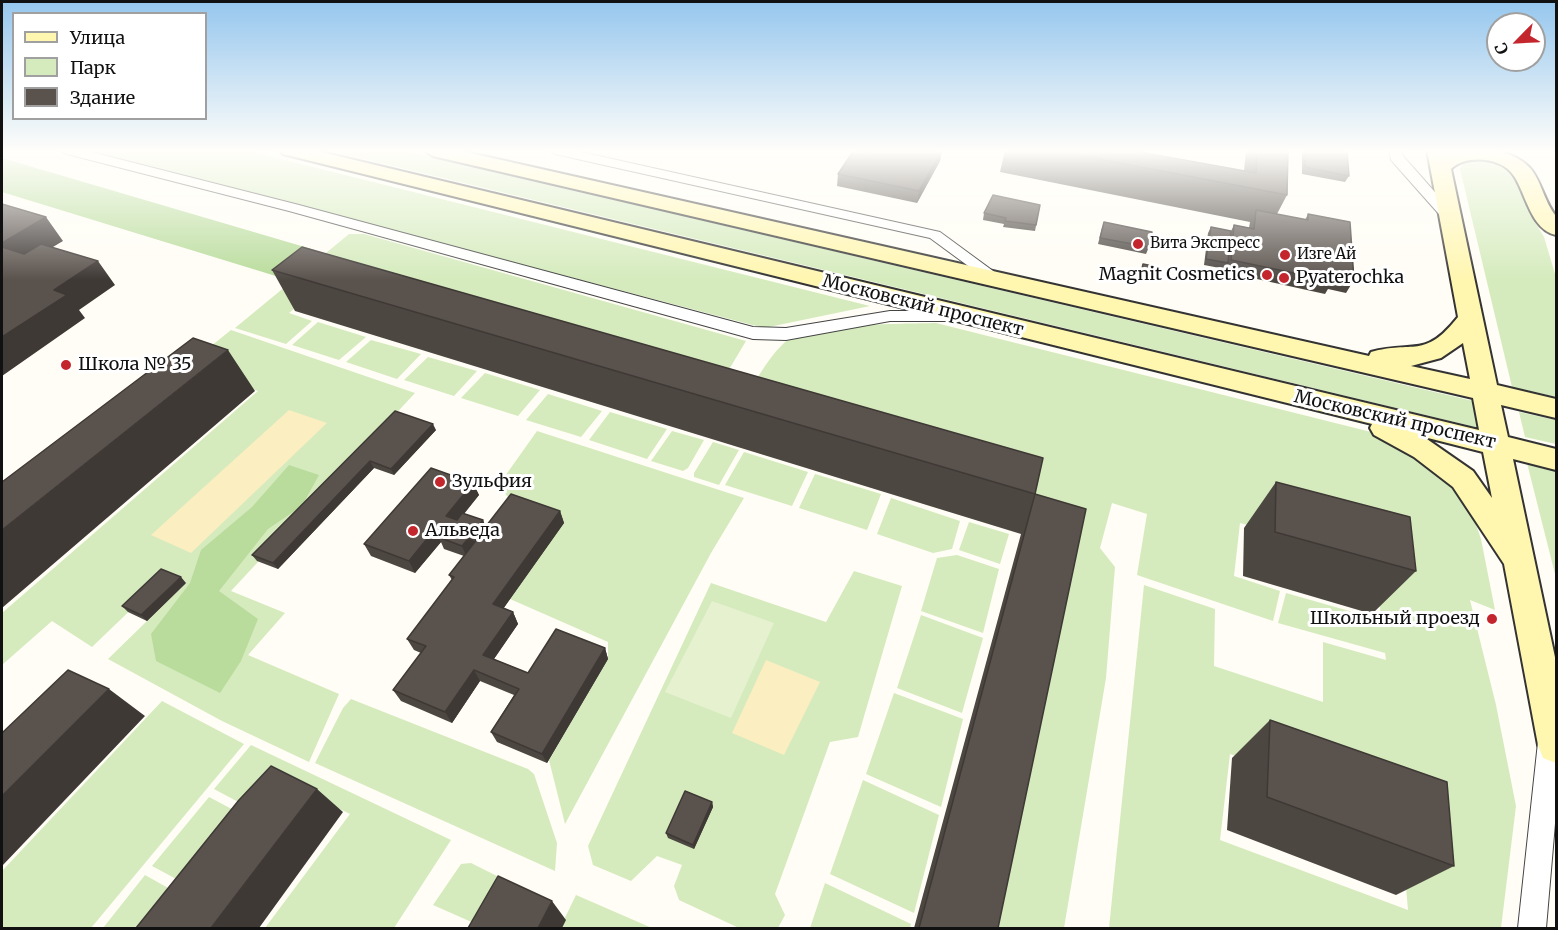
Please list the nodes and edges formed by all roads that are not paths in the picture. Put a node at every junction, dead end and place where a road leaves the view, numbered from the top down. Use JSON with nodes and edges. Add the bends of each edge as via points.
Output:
{"nodes":[{"id":1,"x":237,"y":193,"type":"edge"},
{"id":2,"x":467,"y":193,"type":"edge"},
{"id":3,"x":622,"y":193,"type":"edge"},
{"id":4,"x":749,"y":193,"type":"edge"},
{"id":5,"x":1428,"y":193,"type":"edge"},
{"id":6,"x":1446,"y":193,"type":"edge"},
{"id":7,"x":1532,"y":193,"type":"edge"},
{"id":8,"x":1547,"y":193,"type":"edge"},
{"id":9,"x":1451,"y":219,"type":"junction"},
{"id":10,"x":1557,"y":221,"type":"edge"},
{"id":11,"x":1557,"y":229,"type":"edge"},
{"id":12,"x":996,"y":279,"type":"junction"},
{"id":13,"x":966,"y":316,"type":"junction"},
{"id":14,"x":1471,"y":318,"type":"junction"},
{"id":15,"x":1333,"y":357,"type":"junction"},
{"id":16,"x":1485,"y":392,"type":"junction"},
{"id":17,"x":1338,"y":407,"type":"junction"},
{"id":18,"x":1557,"y":408,"type":"edge"},
{"id":19,"x":1496,"y":444,"type":"junction"},
{"id":20,"x":1557,"y":459,"type":"edge"},
{"id":21,"x":1520,"y":564,"type":"junction"},
{"id":22,"x":1554,"y":733,"type":"edge"},
{"id":23,"x":1533,"y":928,"type":"edge"}],
"edges":[{"from":1,"to":13,"type":"street","via":[[753,333],[786,334],[890,316]]},
{"from":2,"to":13,"type":"main road","name":"Московский проспект"},
{"from":3,"to":12,"type":"main road"},
{"from":4,"to":12,"type":"street","via":[[935,235]]},
{"from":5,"to":9,"type":"street"},
{"from":6,"to":9,"type":"main road"},
{"from":7,"to":11,"type":"main road","via":[[1540,210]]},
{"from":8,"to":10,"type":"main road"},
{"from":9,"to":14,"type":"main road"},
{"from":12,"to":15,"type":"main road"},
{"from":13,"to":17,"type":"main road","name":"Московский проспект"},
{"from":14,"to":15,"type":"main road","via":[[1455,340],[1416,357]]},
{"from":14,"to":16,"type":"main road"},
{"from":15,"to":16,"type":"main road"},
{"from":16,"to":18,"type":"main road"},
{"from":16,"to":19,"type":"main road"},
{"from":17,"to":19,"type":"main road","name":"Московский проспект"},
{"from":17,"to":21,"type":"main road","via":[[1424,450],[1463,479]]},
{"from":19,"to":20,"type":"main road","name":"Московский проспект"},
{"from":19,"to":21,"type":"main road"},
{"from":21,"to":22,"type":"main road"},
{"from":22,"to":23,"type":"street"}]}
